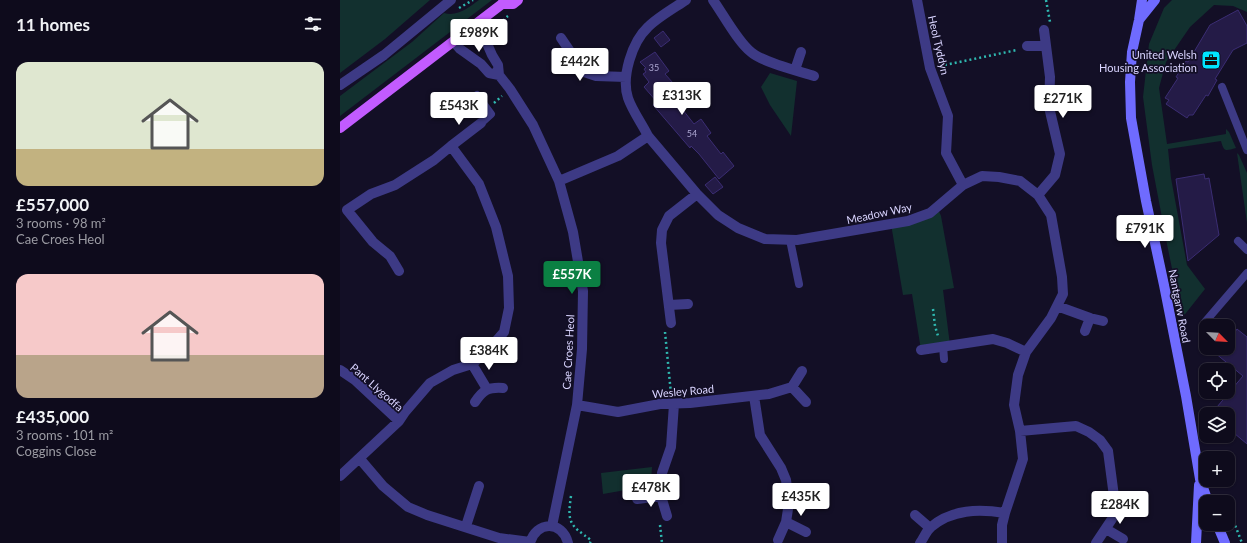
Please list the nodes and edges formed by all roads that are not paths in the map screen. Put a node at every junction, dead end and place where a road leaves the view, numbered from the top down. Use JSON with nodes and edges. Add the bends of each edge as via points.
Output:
{"nodes":[{"id":1,"x":451,"y":0,"type":"edge"},
{"id":2,"x":518,"y":0,"type":"edge"},
{"id":3,"x":686,"y":0,"type":"edge"},
{"id":4,"x":713,"y":0,"type":"edge"},
{"id":5,"x":918,"y":0,"type":"edge"},
{"id":6,"x":1142,"y":0,"type":"edge"},
{"id":7,"x":1155,"y":0,"type":"edge"},
{"id":8,"x":503,"y":2,"type":"edge"},
{"id":9,"x":1139,"y":20,"type":"junction"},
{"id":10,"x":477,"y":24,"type":"junction"},
{"id":11,"x":1044,"y":30,"type":"road end"},
{"id":12,"x":561,"y":38,"type":"dead end"},
{"id":13,"x":454,"y":42,"type":"junction"},
{"id":14,"x":1027,"y":46,"type":"road end"},
{"id":15,"x":1046,"y":46,"type":"junction"},
{"id":16,"x":801,"y":52,"type":"dead end"},
{"id":17,"x":795,"y":70,"type":"junction"},
{"id":18,"x":499,"y":75,"type":"junction"},
{"id":19,"x":814,"y":76,"type":"dead end"},
{"id":20,"x":626,"y":77,"type":"junction"},
{"id":21,"x":340,"y":86,"type":"edge"},
{"id":22,"x":1222,"y":87,"type":"dead end"},
{"id":23,"x":477,"y":95,"type":"dead end"},
{"id":24,"x":481,"y":123,"type":"joint"},
{"id":25,"x":340,"y":128,"type":"edge"},
{"id":26,"x":648,"y":136,"type":"junction"},
{"id":27,"x":451,"y":146,"type":"junction"},
{"id":28,"x":1247,"y":150,"type":"edge"},
{"id":29,"x":559,"y":180,"type":"junction"},
{"id":30,"x":963,"y":185,"type":"junction"},
{"id":31,"x":697,"y":194,"type":"junction"},
{"id":32,"x":1038,"y":195,"type":"junction"},
{"id":33,"x":344,"y":212,"type":"edge"},
{"id":34,"x":790,"y":240,"type":"junction"},
{"id":35,"x":1238,"y":241,"type":"dead end"},
{"id":36,"x":1247,"y":250,"type":"edge"},
{"id":37,"x":399,"y":271,"type":"dead end"},
{"id":38,"x":1247,"y":273,"type":"edge"},
{"id":39,"x":799,"y":284,"type":"dead end"},
{"id":40,"x":688,"y":304,"type":"dead end"},
{"id":41,"x":669,"y":305,"type":"junction"},
{"id":42,"x":1057,"y":306,"type":"junction"},
{"id":43,"x":1090,"y":318,"type":"junction"},
{"id":44,"x":1208,"y":319,"type":"edge"},
{"id":45,"x":1103,"y":321,"type":"dead end"},
{"id":46,"x":672,"y":323,"type":"road end"},
{"id":47,"x":1084,"y":331,"type":"dead end"},
{"id":48,"x":941,"y":347,"type":"junction"},
{"id":49,"x":921,"y":350,"type":"dead end"},
{"id":50,"x":1026,"y":352,"type":"junction"},
{"id":51,"x":944,"y":359,"type":"dead end"},
{"id":52,"x":472,"y":364,"type":"junction"},
{"id":53,"x":340,"y":370,"type":"edge"},
{"id":54,"x":802,"y":371,"type":"dead end"},
{"id":55,"x":792,"y":387,"type":"junction"},
{"id":56,"x":503,"y":388,"type":"dead end"},
{"id":57,"x":487,"y":389,"type":"junction"},
{"id":58,"x":754,"y":396,"type":"junction"},
{"id":59,"x":475,"y":402,"type":"dead end"},
{"id":60,"x":806,"y":402,"type":"dead end"},
{"id":61,"x":673,"y":404,"type":"junction"},
{"id":62,"x":577,"y":405,"type":"junction"},
{"id":63,"x":399,"y":422,"type":"junction"},
{"id":64,"x":1020,"y":431,"type":"junction"},
{"id":65,"x":360,"y":459,"type":"junction"},
{"id":66,"x":1199,"y":473,"type":"edge"},
{"id":67,"x":340,"y":476,"type":"edge"},
{"id":68,"x":479,"y":486,"type":"dead end"},
{"id":69,"x":1200,"y":487,"type":"edge"},
{"id":70,"x":661,"y":496,"type":"junction"},
{"id":71,"x":637,"y":499,"type":"dead end"},
{"id":72,"x":1005,"y":513,"type":"junction"},
{"id":73,"x":915,"y":515,"type":"dead end"},
{"id":74,"x":667,"y":516,"type":"road end"},
{"id":75,"x":786,"y":522,"type":"junction"},
{"id":76,"x":466,"y":526,"type":"junction"},
{"id":77,"x":552,"y":526,"type":"junction"},
{"id":78,"x":930,"y":528,"type":"junction"},
{"id":79,"x":1106,"y":529,"type":"junction"},
{"id":80,"x":1220,"y":531,"type":"edge"},
{"id":81,"x":806,"y":532,"type":"dead end"},
{"id":82,"x":1123,"y":539,"type":"dead end"},
{"id":83,"x":778,"y":540,"type":"dead end"},
{"id":84,"x":530,"y":543,"type":"edge"},
{"id":85,"x":568,"y":543,"type":"edge"},
{"id":86,"x":920,"y":543,"type":"edge"},
{"id":87,"x":1002,"y":543,"type":"edge"},
{"id":88,"x":1096,"y":543,"type":"edge"},
{"id":89,"x":1196,"y":543,"type":"edge"},
{"id":90,"x":1225,"y":543,"type":"edge"}],
"edges":[{"from":1,"to":21,"type":"street"},
{"from":2,"to":8,"type":"main road","via":[[513,4]]},
{"from":3,"to":20,"type":"street","via":[[647,27],[635,44]]},
{"from":4,"to":17,"type":"street","via":[[751,53]]},
{"from":5,"to":30,"type":"street","name":"Heol Tyddyn","via":[[930,68],[948,116],[946,154]]},
{"from":6,"to":9,"type":"main road","name":"Nantgarw Road"},
{"from":7,"to":9,"type":"main road","name":"Nantgarw Road"},
{"from":8,"to":10,"type":"main road"},
{"from":9,"to":66,"type":"main road","name":"Nantgarw Road","via":[[1132,52],[1131,118]]},
{"from":10,"to":13,"type":"main road"},
{"from":10,"to":18,"type":"street","name":"Cae Croes Heol","via":[[498,65]]},
{"from":11,"to":15,"type":"street"},
{"from":12,"to":20,"type":"street","via":[[584,72],[596,76]]},
{"from":13,"to":18,"type":"street","name":"Cae Croes Heol","via":[[489,73]]},
{"from":13,"to":25,"type":"main road"},
{"from":14,"to":15,"type":"street"},
{"from":15,"to":32,"type":"street","via":[[1050,107],[1060,154],[1055,175]]},
{"from":16,"to":17,"type":"street"},
{"from":17,"to":19,"type":"street"},
{"from":18,"to":29,"type":"street","name":"Cae Croes Heol","via":[[533,125]]},
{"from":20,"to":26,"type":"street","via":[[628,98]]},
{"from":22,"to":28,"type":"lane"},
{"from":23,"to":24,"type":"lane","via":[[491,114]]},
{"from":24,"to":27,"type":"street"},
{"from":26,"to":29,"type":"street","via":[[618,156]]},
{"from":26,"to":31,"type":"street","name":"Meadow Way"},
{"from":27,"to":33,"type":"street","via":[[395,185],[370,194]]},
{"from":27,"to":52,"type":"street","via":[[479,184],[496,226],[508,276],[509,308],[504,332]]},
{"from":29,"to":62,"type":"street","name":"Cae Croes Heol","via":[[573,232],[583,291]]},
{"from":30,"to":32,"type":"street","name":"Meadow Way","via":[[982,176],[999,177],[1020,181]]},
{"from":30,"to":34,"type":"street","name":"Meadow Way","via":[[930,213],[908,221]]},
{"from":31,"to":34,"type":"street","name":"Meadow Way","via":[[718,216],[738,228],[765,239]]},
{"from":31,"to":41,"type":"street","via":[[669,216],[662,230],[660,243]]},
{"from":32,"to":42,"type":"street","name":"Meadow Way","via":[[1051,215],[1062,277],[1063,294]]},
{"from":33,"to":37,"type":"street","via":[[390,256]]},
{"from":34,"to":39,"type":"lane"},
{"from":35,"to":36,"type":"lane"},
{"from":38,"to":44,"type":"lane"},
{"from":40,"to":41,"type":"street"},
{"from":41,"to":46,"type":"street"},
{"from":42,"to":43,"type":"street"},
{"from":42,"to":50,"type":"street","name":"Meadow Way"},
{"from":43,"to":45,"type":"street"},
{"from":43,"to":47,"type":"street"},
{"from":48,"to":49,"type":"street"},
{"from":48,"to":50,"type":"street","via":[[993,340]]},
{"from":48,"to":51,"type":"lane"},
{"from":50,"to":64,"type":"street","name":"Meadow Way","via":[[1018,375],[1014,404]]},
{"from":52,"to":57,"type":"street"},
{"from":52,"to":63,"type":"street","via":[[453,370],[430,383]]},
{"from":53,"to":63,"type":"street","name":"Pant Llygodfa","via":[[355,380]]},
{"from":54,"to":55,"type":"street"},
{"from":55,"to":58,"type":"street","name":"Wesley Road"},
{"from":55,"to":60,"type":"street"},
{"from":56,"to":57,"type":"street"},
{"from":57,"to":59,"type":"street"},
{"from":58,"to":61,"type":"street","name":"Wesley Road"},
{"from":58,"to":75,"type":"street","via":[[760,435],[786,480]]},
{"from":61,"to":62,"type":"street","name":"Wesley Road","via":[[618,412]]},
{"from":61,"to":70,"type":"street","via":[[671,447],[662,473]]},
{"from":62,"to":77,"type":"street","name":"Cae Croes Heol"},
{"from":63,"to":65,"type":"street"},
{"from":64,"to":72,"type":"street","name":"Meadow Way","via":[[1023,459]]},
{"from":64,"to":79,"type":"street","via":[[1076,426],[1100,440],[1108,451],[1115,504],[1112,519]]},
{"from":65,"to":67,"type":"street"},
{"from":65,"to":76,"type":"street","via":[[383,486],[408,507]]},
{"from":68,"to":76,"type":"street"},
{"from":69,"to":89,"type":"main road","name":"Nantgarw Road"},
{"from":70,"to":71,"type":"street"},
{"from":70,"to":74,"type":"street"},
{"from":72,"to":78,"type":"street","via":[[985,510],[958,513],[944,518]]},
{"from":72,"to":87,"type":"street","name":"Meadow Way"},
{"from":73,"to":78,"type":"street"},
{"from":75,"to":81,"type":"street"},
{"from":75,"to":83,"type":"street"},
{"from":76,"to":84,"type":"street","via":[[499,538]]},
{"from":77,"to":84,"type":"street","via":[[536,531]]},
{"from":77,"to":85,"type":"street","via":[[563,532]]},
{"from":78,"to":86,"type":"street"},
{"from":79,"to":82,"type":"street"},
{"from":79,"to":88,"type":"street"},
{"from":80,"to":90,"type":"main road"}]}
